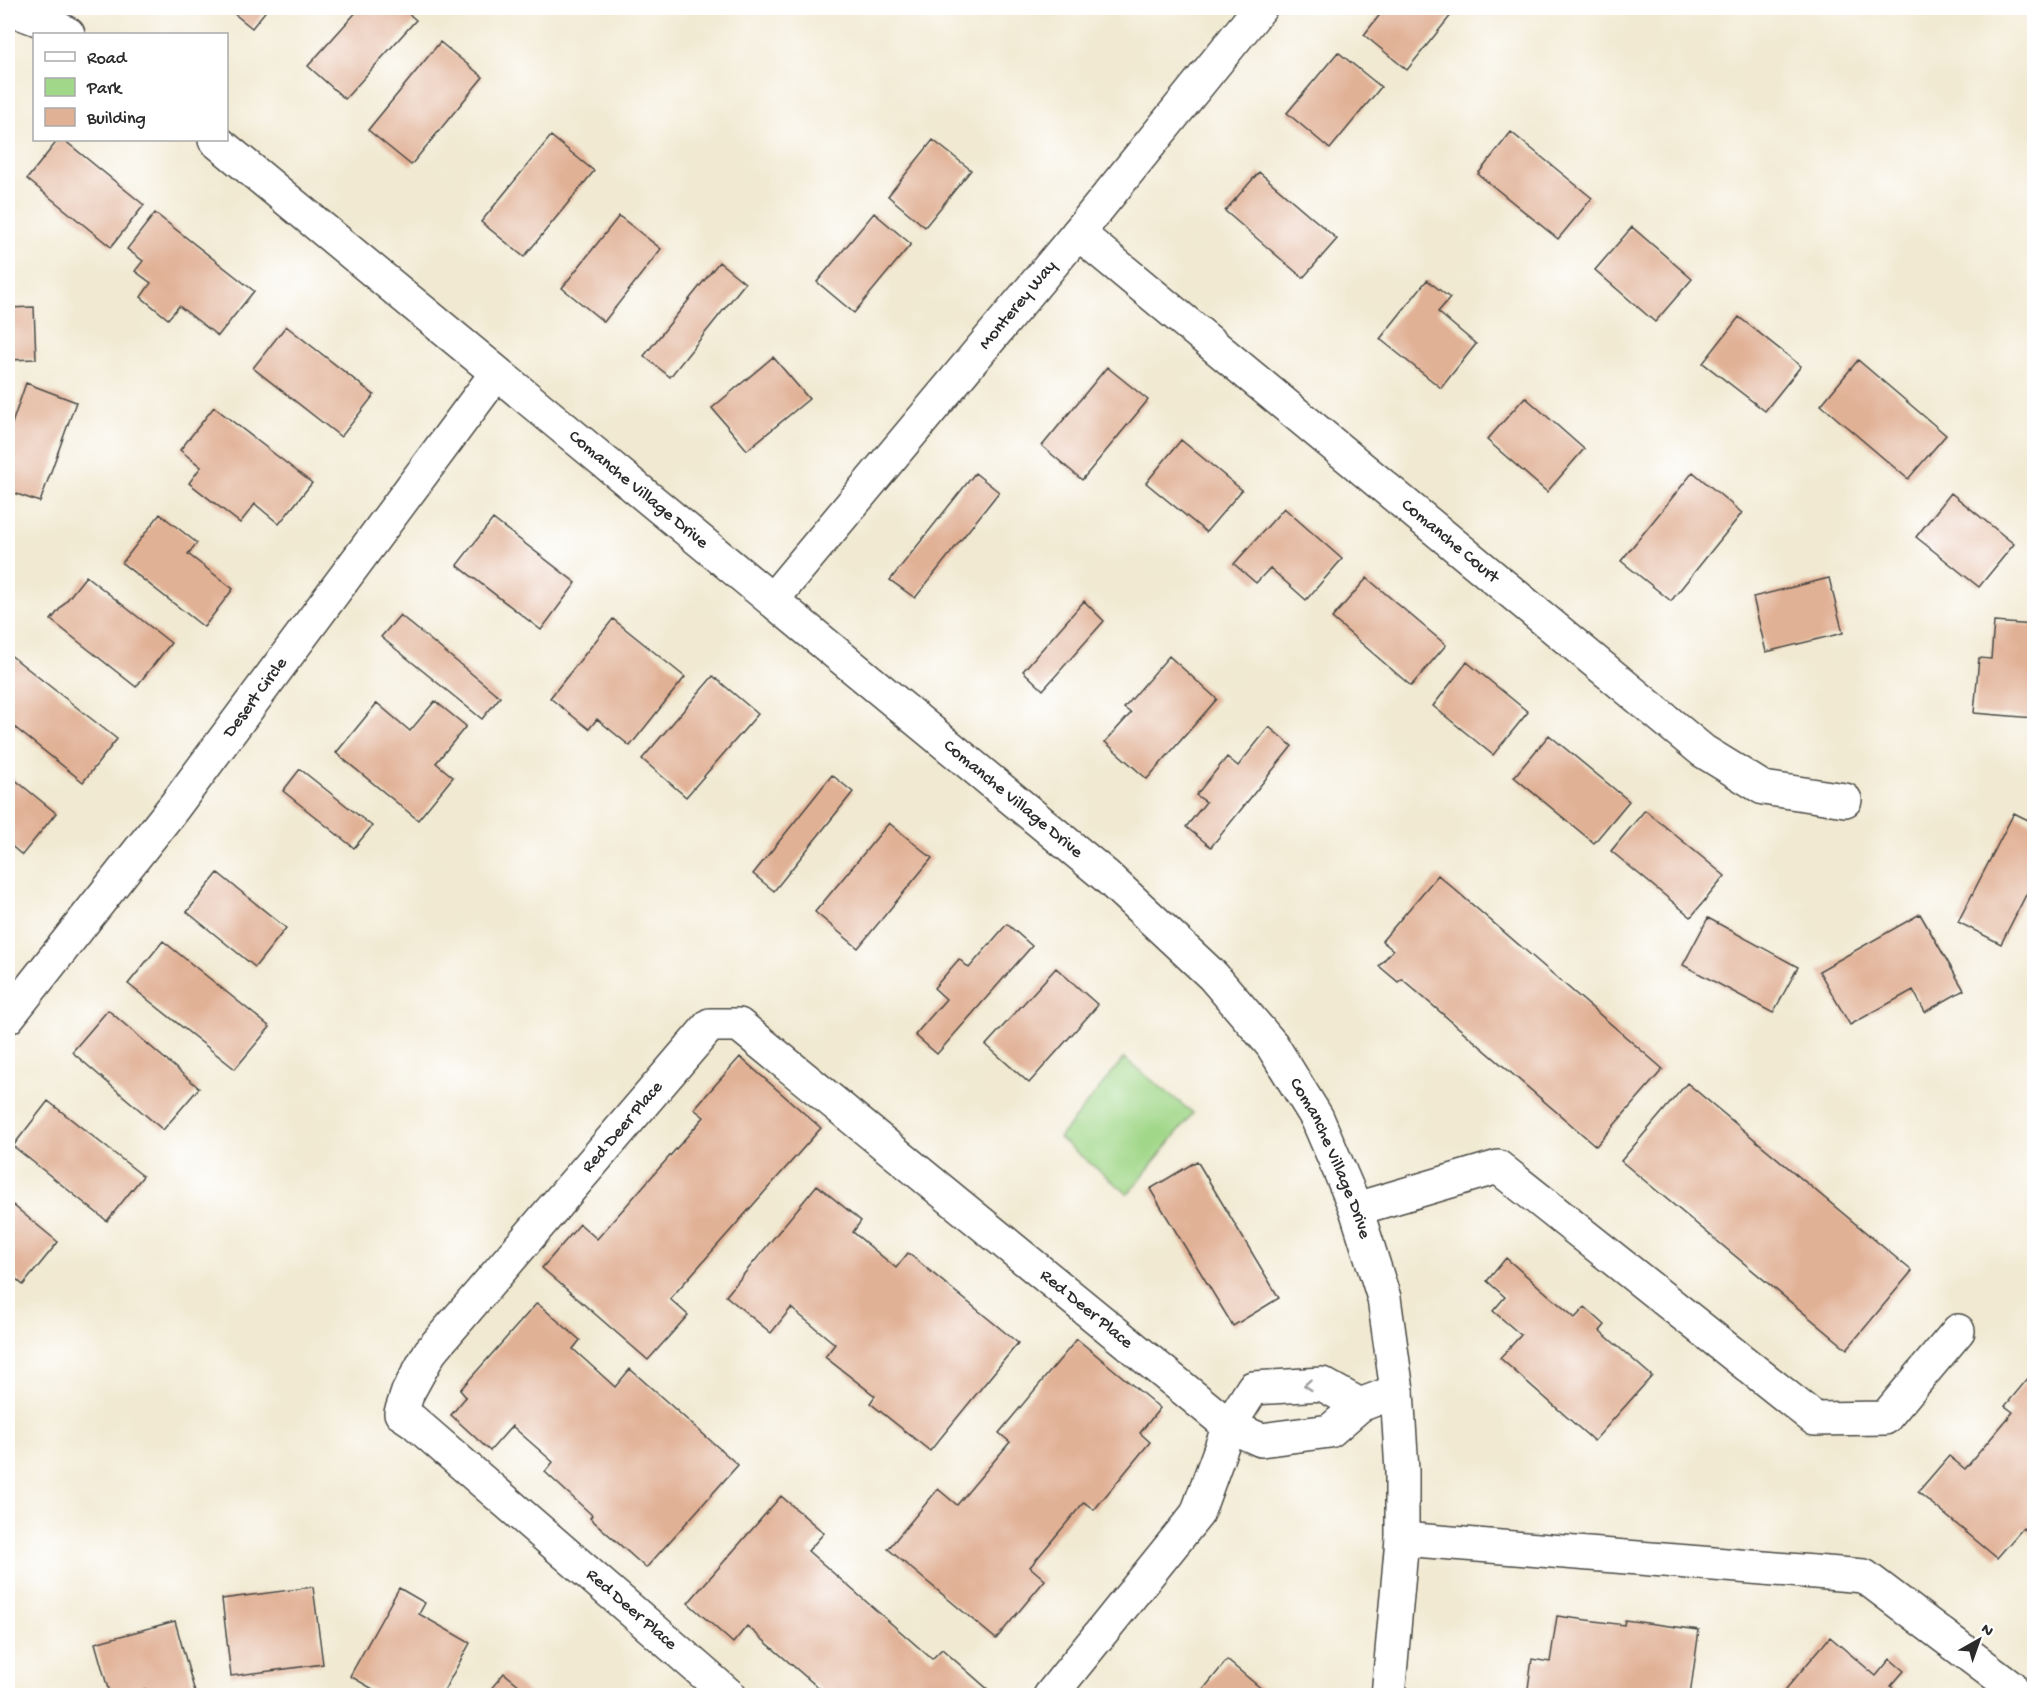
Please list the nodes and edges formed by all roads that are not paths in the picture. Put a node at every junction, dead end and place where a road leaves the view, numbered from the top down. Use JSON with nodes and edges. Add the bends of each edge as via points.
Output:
{"nodes":[{"id":1,"x":8,"y":8,"type":"edge"},
{"id":2,"x":1260,"y":8,"type":"edge"},
{"id":3,"x":66,"y":33,"type":"edge"},
{"id":4,"x":216,"y":141,"type":"edge"},
{"id":5,"x":1078,"y":233,"type":"junction"},
{"id":6,"x":496,"y":374,"type":"junction"},
{"id":7,"x":772,"y":600,"type":"junction"},
{"id":8,"x":1845,"y":800,"type":"dead end"},
{"id":9,"x":8,"y":1017,"type":"edge"},
{"id":10,"x":1356,"y":1209,"type":"junction"},
{"id":11,"x":1958,"y":1330,"type":"dead end"},
{"id":12,"x":1397,"y":1391,"type":"junction"},
{"id":13,"x":1360,"y":1405,"type":"junction"},
{"id":14,"x":1229,"y":1426,"type":"junction"},
{"id":15,"x":1402,"y":1539,"type":"junction"},
{"id":16,"x":730,"y":1695,"type":"edge"},
{"id":17,"x":1050,"y":1695,"type":"edge"},
{"id":18,"x":1388,"y":1695,"type":"edge"},
{"id":19,"x":2011,"y":1695,"type":"edge"}],
"edges":[{"from":1,"to":3,"type":"street"},
{"from":2,"to":5,"type":"street","name":"Monterey Way"},
{"from":4,"to":6,"type":"street","name":"Comanche Village Drive"},
{"from":5,"to":7,"type":"street","name":"Monterey Way"},
{"from":5,"to":8,"type":"street","name":"Comanche Court","via":[[1703,751],[1762,788]]},
{"from":6,"to":7,"type":"street","name":"Comanche Village Drive"},
{"from":6,"to":9,"type":"street","name":"Desert Circle","via":[[174,807]]},
{"from":7,"to":10,"type":"street","name":"Comanche Village Drive","via":[[1106,876],[1212,976],[1272,1045],[1317,1118]]},
{"from":10,"to":11,"type":"street","via":[[1498,1167],[1815,1419],[1885,1418]]},
{"from":10,"to":12,"type":"street","name":"Comanche Village Drive","via":[[1384,1298]]},
{"from":12,"to":13,"type":"street","name":"Red Deer Place"},
{"from":12,"to":15,"type":"street","name":"Comanche Village Drive"},
{"from":13,"to":14,"type":"street","name":"Red Deer Place","via":[[1330,1431],[1261,1440]]},
{"from":13,"to":14,"type":"street","one_way":true,"via":[[1322,1384],[1253,1388]]},
{"from":14,"to":16,"type":"street","name":"Red Deer Place","via":[[739,1025],[710,1025],[430,1352],[401,1413]]},
{"from":14,"to":17,"type":"street","via":[[1197,1514]]},
{"from":15,"to":18,"type":"street","name":"Comanche Village Drive"},
{"from":15,"to":19,"type":"street","via":[[1864,1576],[2010,1686]]}]}
